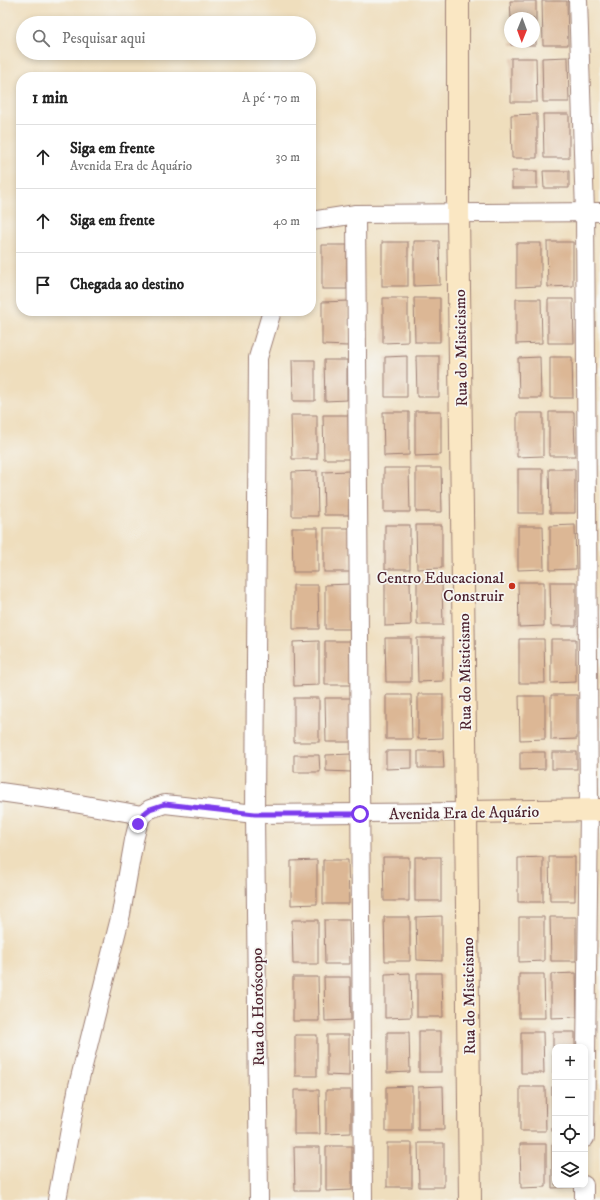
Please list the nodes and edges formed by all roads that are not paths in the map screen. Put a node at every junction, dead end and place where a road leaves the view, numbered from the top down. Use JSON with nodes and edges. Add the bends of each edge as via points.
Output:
{"nodes":[{"id":1,"x":458,"y":0,"type":"edge"},
{"id":2,"x":578,"y":0,"type":"edge"},
{"id":3,"x":592,"y":212,"type":"edge"},
{"id":4,"x":458,"y":213,"type":"junction"},
{"id":5,"x":356,"y":214,"type":"junction"},
{"id":6,"x":316,"y":220,"type":"edge"},
{"id":7,"x":271,"y":316,"type":"edge"},
{"id":8,"x":0,"y":792,"type":"edge"},
{"id":9,"x":594,"y":810,"type":"edge"},
{"id":10,"x":466,"y":812,"type":"junction"},
{"id":11,"x":255,"y":814,"type":"junction"},
{"id":12,"x":360,"y":814,"type":"junction"},
{"id":13,"x":142,"y":815,"type":"junction"},
{"id":14,"x":586,"y":1116,"type":"edge"},
{"id":15,"x":584,"y":1188,"type":"edge"},
{"id":16,"x":57,"y":1200,"type":"edge"},
{"id":17,"x":259,"y":1200,"type":"edge"},
{"id":18,"x":363,"y":1200,"type":"edge"},
{"id":19,"x":470,"y":1200,"type":"edge"},
{"id":20,"x":584,"y":1200,"type":"edge"}],
"edges":[{"from":1,"to":4,"type":"street","name":"Rua do Misticismo"},
{"from":2,"to":3,"type":"street"},
{"from":3,"to":4,"type":"street"},
{"from":3,"to":9,"type":"street"},
{"from":4,"to":5,"type":"street"},
{"from":4,"to":10,"type":"street","name":"Rua do Misticismo"},
{"from":5,"to":6,"type":"street"},
{"from":5,"to":12,"type":"street"},
{"from":7,"to":11,"type":"street","name":"Rua do Horóscopo","via":[[258,358]]},
{"from":8,"to":13,"type":"street"},
{"from":9,"to":10,"type":"street","name":"Avenida Era de Aquário"},
{"from":9,"to":14,"type":"street"},
{"from":10,"to":12,"type":"street","name":"Avenida Era de Aquário"},
{"from":10,"to":19,"type":"street","name":"Rua do Misticismo"},
{"from":11,"to":12,"type":"street","name":"Avenida Era de Aquário"},
{"from":11,"to":13,"type":"street","name":"Avenida Era de Aquário","via":[[165,804]]},
{"from":11,"to":17,"type":"street","name":"Rua do Horóscopo"},
{"from":12,"to":18,"type":"street"},
{"from":13,"to":16,"type":"street","via":[[134,840],[121,914],[78,1086]]},
{"from":15,"to":20,"type":"street"}]}
